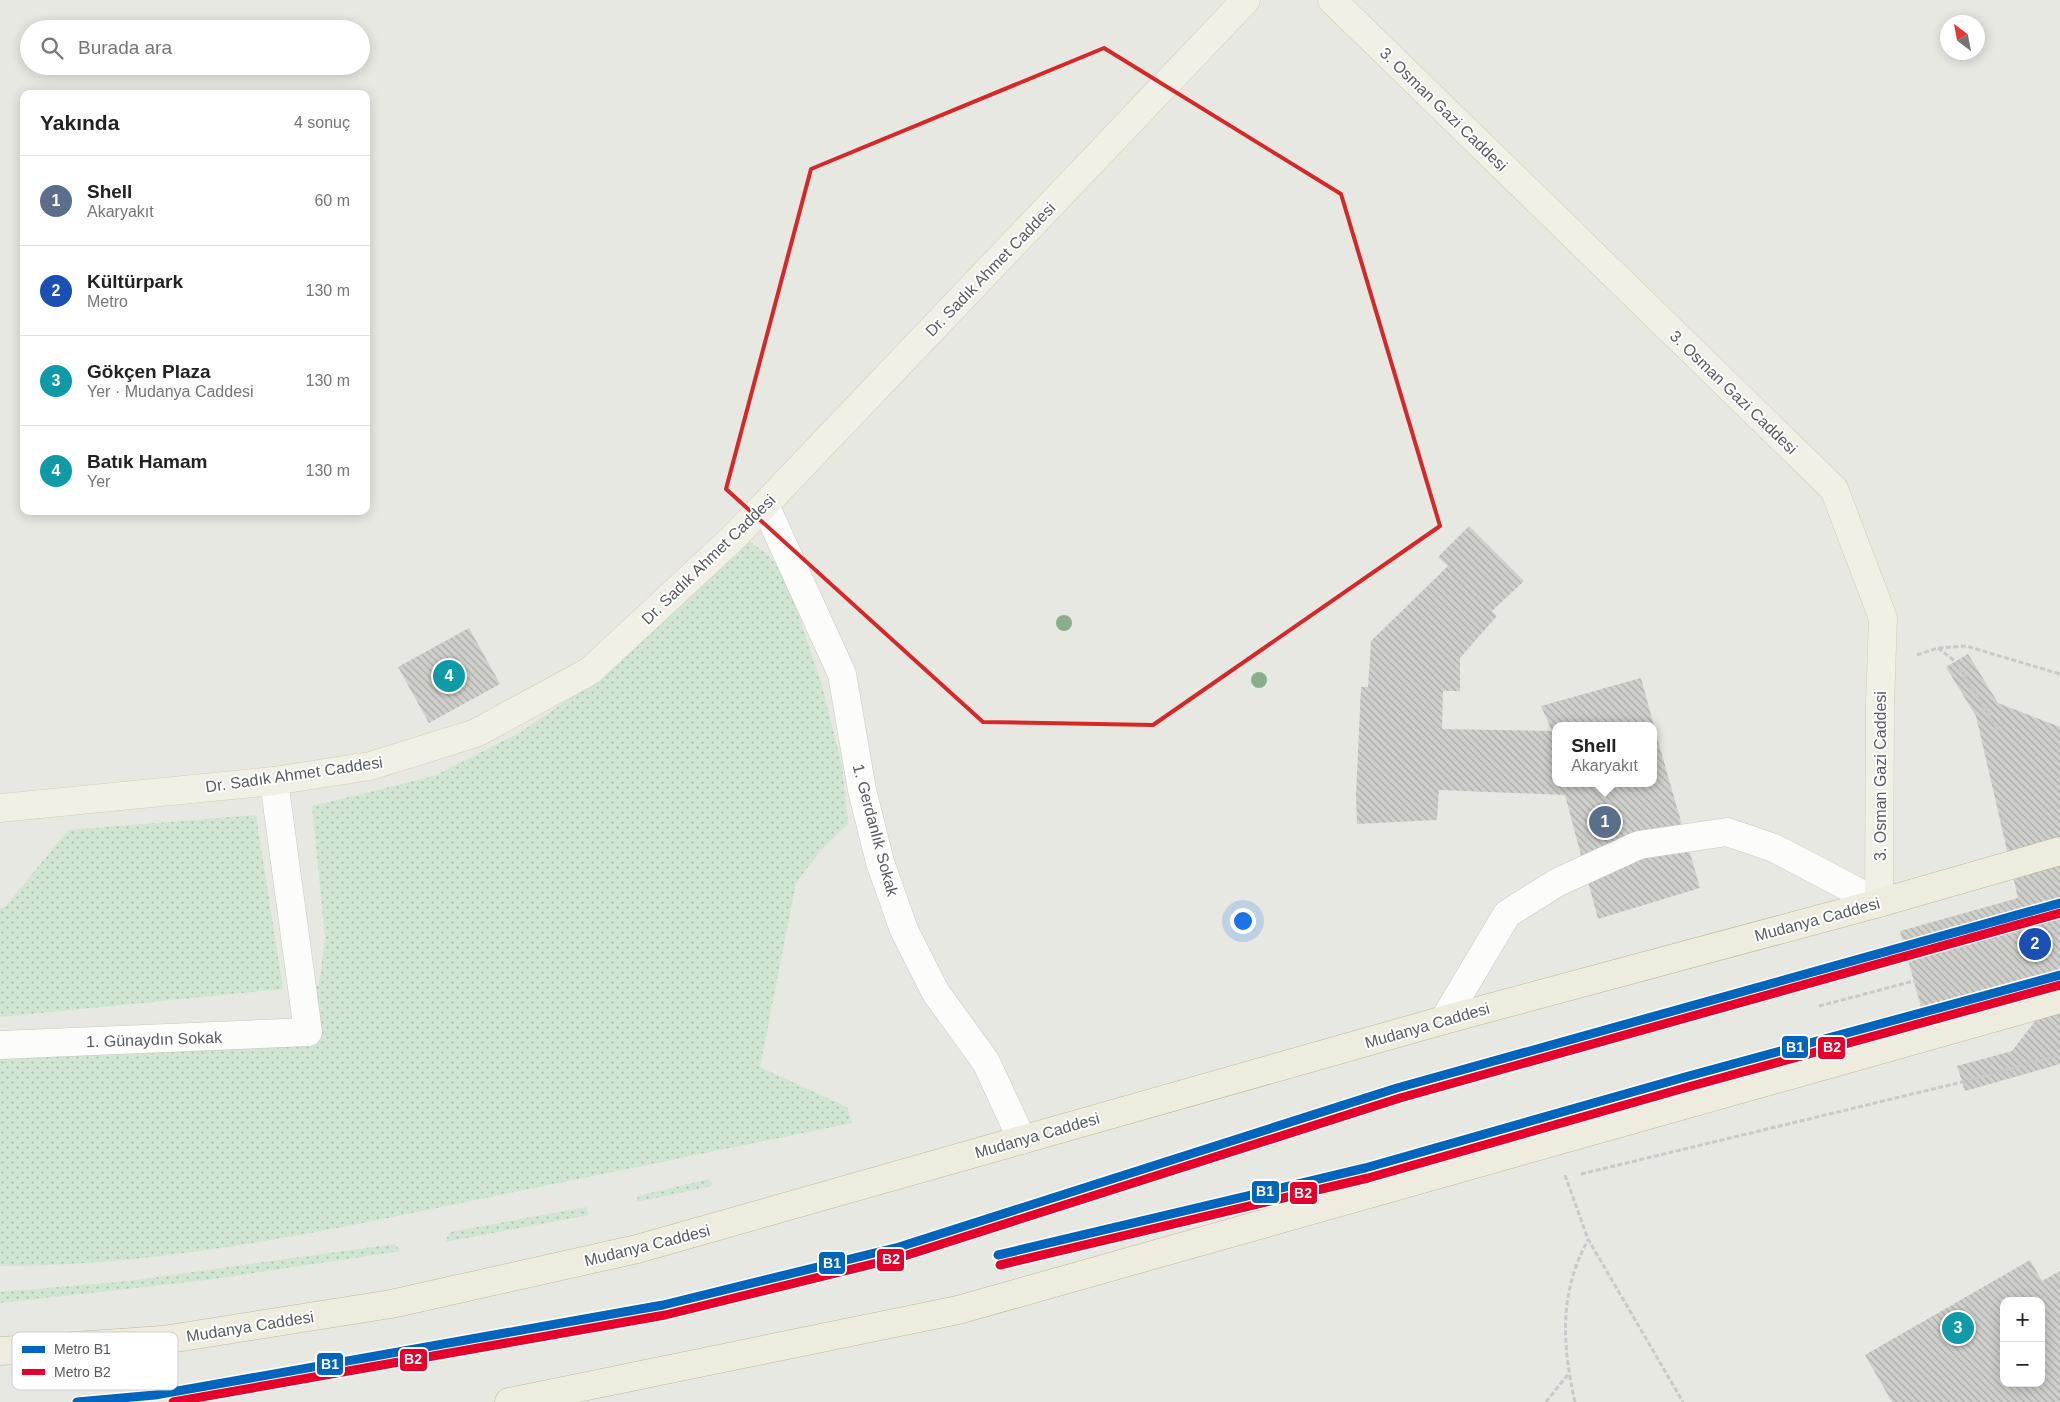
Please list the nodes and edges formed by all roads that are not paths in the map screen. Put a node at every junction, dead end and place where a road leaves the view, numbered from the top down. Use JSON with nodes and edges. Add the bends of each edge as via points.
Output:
{"nodes":[{"id":1,"x":1246,"y":0,"type":"edge"},
{"id":2,"x":1332,"y":0,"type":"edge"},
{"id":3,"x":765,"y":505,"type":"junction"},
{"id":4,"x":274,"y":781,"type":"junction"},
{"id":5,"x":0,"y":808,"type":"edge"},
{"id":6,"x":2060,"y":851,"type":"edge"},
{"id":7,"x":1880,"y":903,"type":"junction"},
{"id":8,"x":2060,"y":999,"type":"edge"},
{"id":9,"x":1444,"y":1020,"type":"junction"},
{"id":10,"x":0,"y":1046,"type":"edge"},
{"id":11,"x":1022,"y":1140,"type":"junction"},
{"id":12,"x":178,"y":1338,"type":"edge"},
{"id":13,"x":509,"y":1402,"type":"edge"}],
"edges":[{"from":1,"to":3,"type":"main road","name":"Dr. Sadık Ahmet Caddesi"},
{"from":2,"to":7,"type":"main road","name":"3. Osman Gazi Caddesi","via":[[1834,489],[1883,618]]},
{"from":3,"to":4,"type":"main road","name":"Dr. Sadık Ahmet Caddesi","via":[[590,671],[476,733],[370,766]]},
{"from":3,"to":11,"type":"street","name":"1. Gerdanlık Sokak","via":[[842,674],[862,790],[880,862],[904,930],[936,993],[986,1062]]},
{"from":4,"to":5,"type":"main road","name":"Dr. Sadık Ahmet Caddesi"},
{"from":4,"to":10,"type":"street","name":"1. Günaydın Sokak","via":[[308,1032]]},
{"from":6,"to":7,"type":"highway","name":"Mudanya Caddesi"},
{"from":7,"to":9,"type":"highway","name":"Mudanya Caddesi"},
{"from":7,"to":9,"type":"street","via":[[1774,848],[1727,832],[1639,845],[1558,882],[1507,914]]},
{"from":8,"to":13,"type":"highway","via":[[958,1310]]},
{"from":9,"to":11,"type":"highway","name":"Mudanya Caddesi"},
{"from":11,"to":12,"type":"highway","name":"Mudanya Caddesi","via":[[637,1249],[391,1304]]}]}
